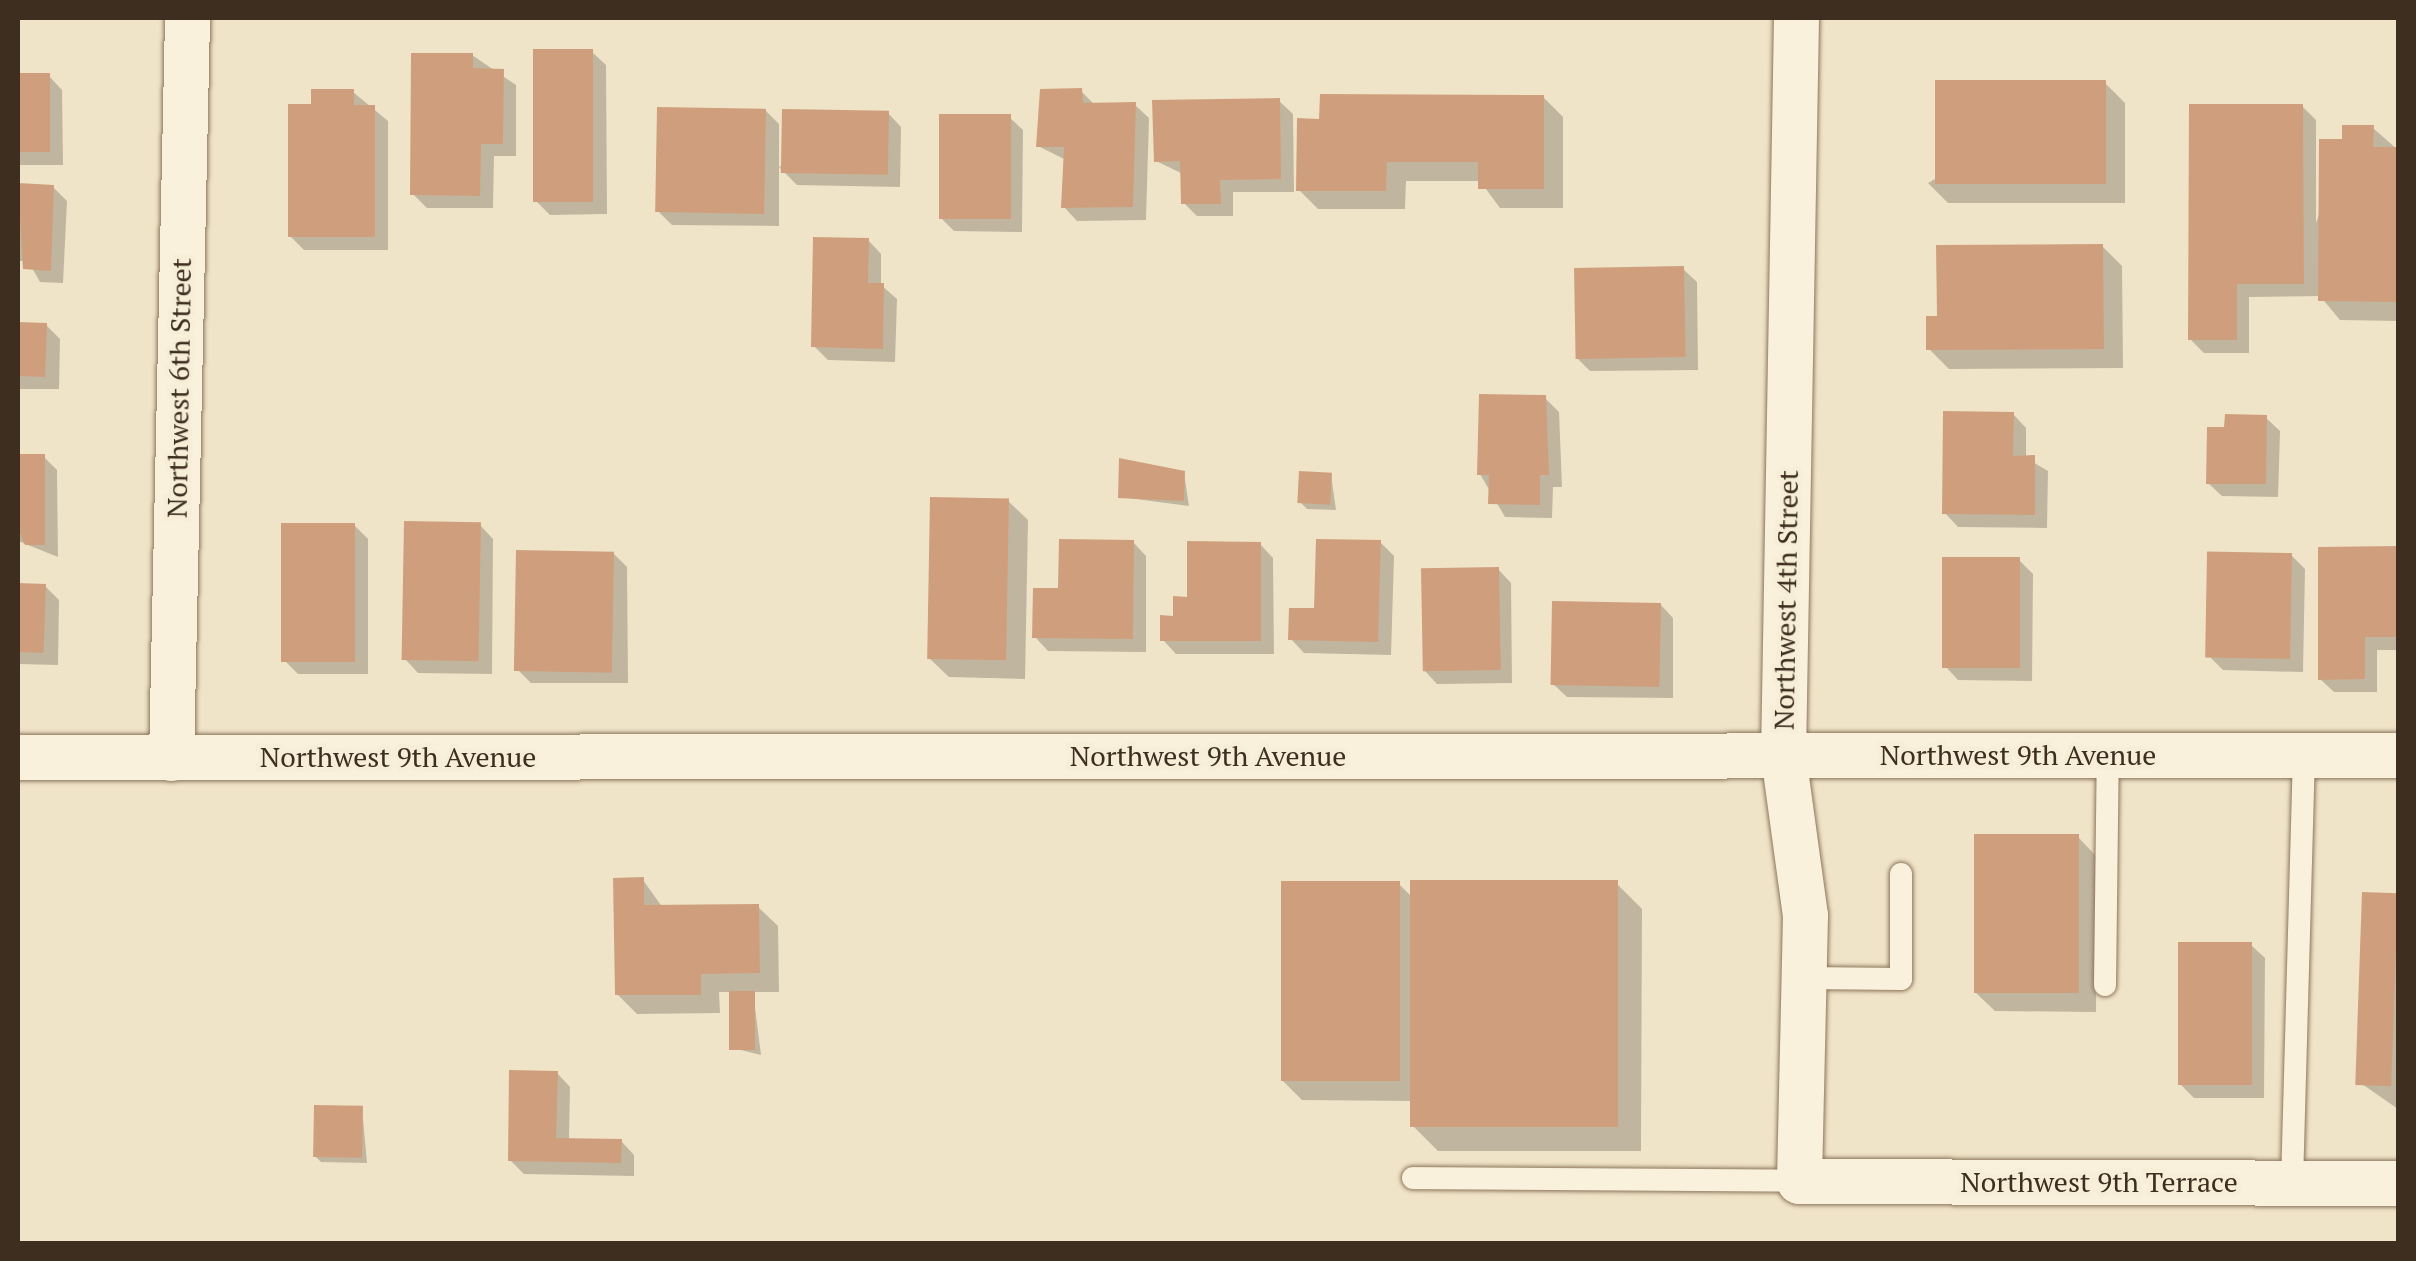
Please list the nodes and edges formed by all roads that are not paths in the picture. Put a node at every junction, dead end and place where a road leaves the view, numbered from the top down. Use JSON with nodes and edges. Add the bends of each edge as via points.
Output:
{"nodes":[{"id":1,"x":187,"y":18,"type":"edge"},
{"id":2,"x":1796,"y":18,"type":"edge"},
{"id":3,"x":1784,"y":755,"type":"junction"},
{"id":4,"x":2304,"y":755,"type":"junction"},
{"id":5,"x":2398,"y":755,"type":"edge"},
{"id":6,"x":2108,"y":756,"type":"junction"},
{"id":7,"x":18,"y":757,"type":"edge"},
{"id":8,"x":171,"y":758,"type":"junction"},
{"id":9,"x":1902,"y":874,"type":"dead end"},
{"id":10,"x":1804,"y":978,"type":"junction"},
{"id":11,"x":2105,"y":985,"type":"dead end"},
{"id":12,"x":1413,"y":1178,"type":"dead end"},
{"id":13,"x":1799,"y":1181,"type":"junction"},
{"id":14,"x":2292,"y":1182,"type":"junction"},
{"id":15,"x":2398,"y":1183,"type":"edge"}],
"edges":[{"from":1,"to":8,"type":"street","name":"Northwest 6th Street"},
{"from":2,"to":3,"type":"street","name":"Northwest 4th Street"},
{"from":3,"to":6,"type":"street","name":"Northwest 9th Avenue"},
{"from":3,"to":8,"type":"street","name":"Northwest 9th Avenue"},
{"from":3,"to":10,"type":"street","name":"Northwest 4th Street"},
{"from":4,"to":5,"type":"street","name":"Northwest 9th Avenue"},
{"from":4,"to":6,"type":"street","name":"Northwest 9th Avenue"},
{"from":4,"to":14,"type":"lane"},
{"from":6,"to":11,"type":"lane"},
{"from":7,"to":8,"type":"street","name":"Northwest 9th Avenue"},
{"from":9,"to":10,"type":"lane","via":[[1901,980]]},
{"from":10,"to":13,"type":"street","name":"Northwest 4th Street"},
{"from":12,"to":13,"type":"lane"},
{"from":13,"to":14,"type":"street","name":"Northwest 9th Terrace"},
{"from":14,"to":15,"type":"street","name":"Northwest 9th Terrace"}]}
